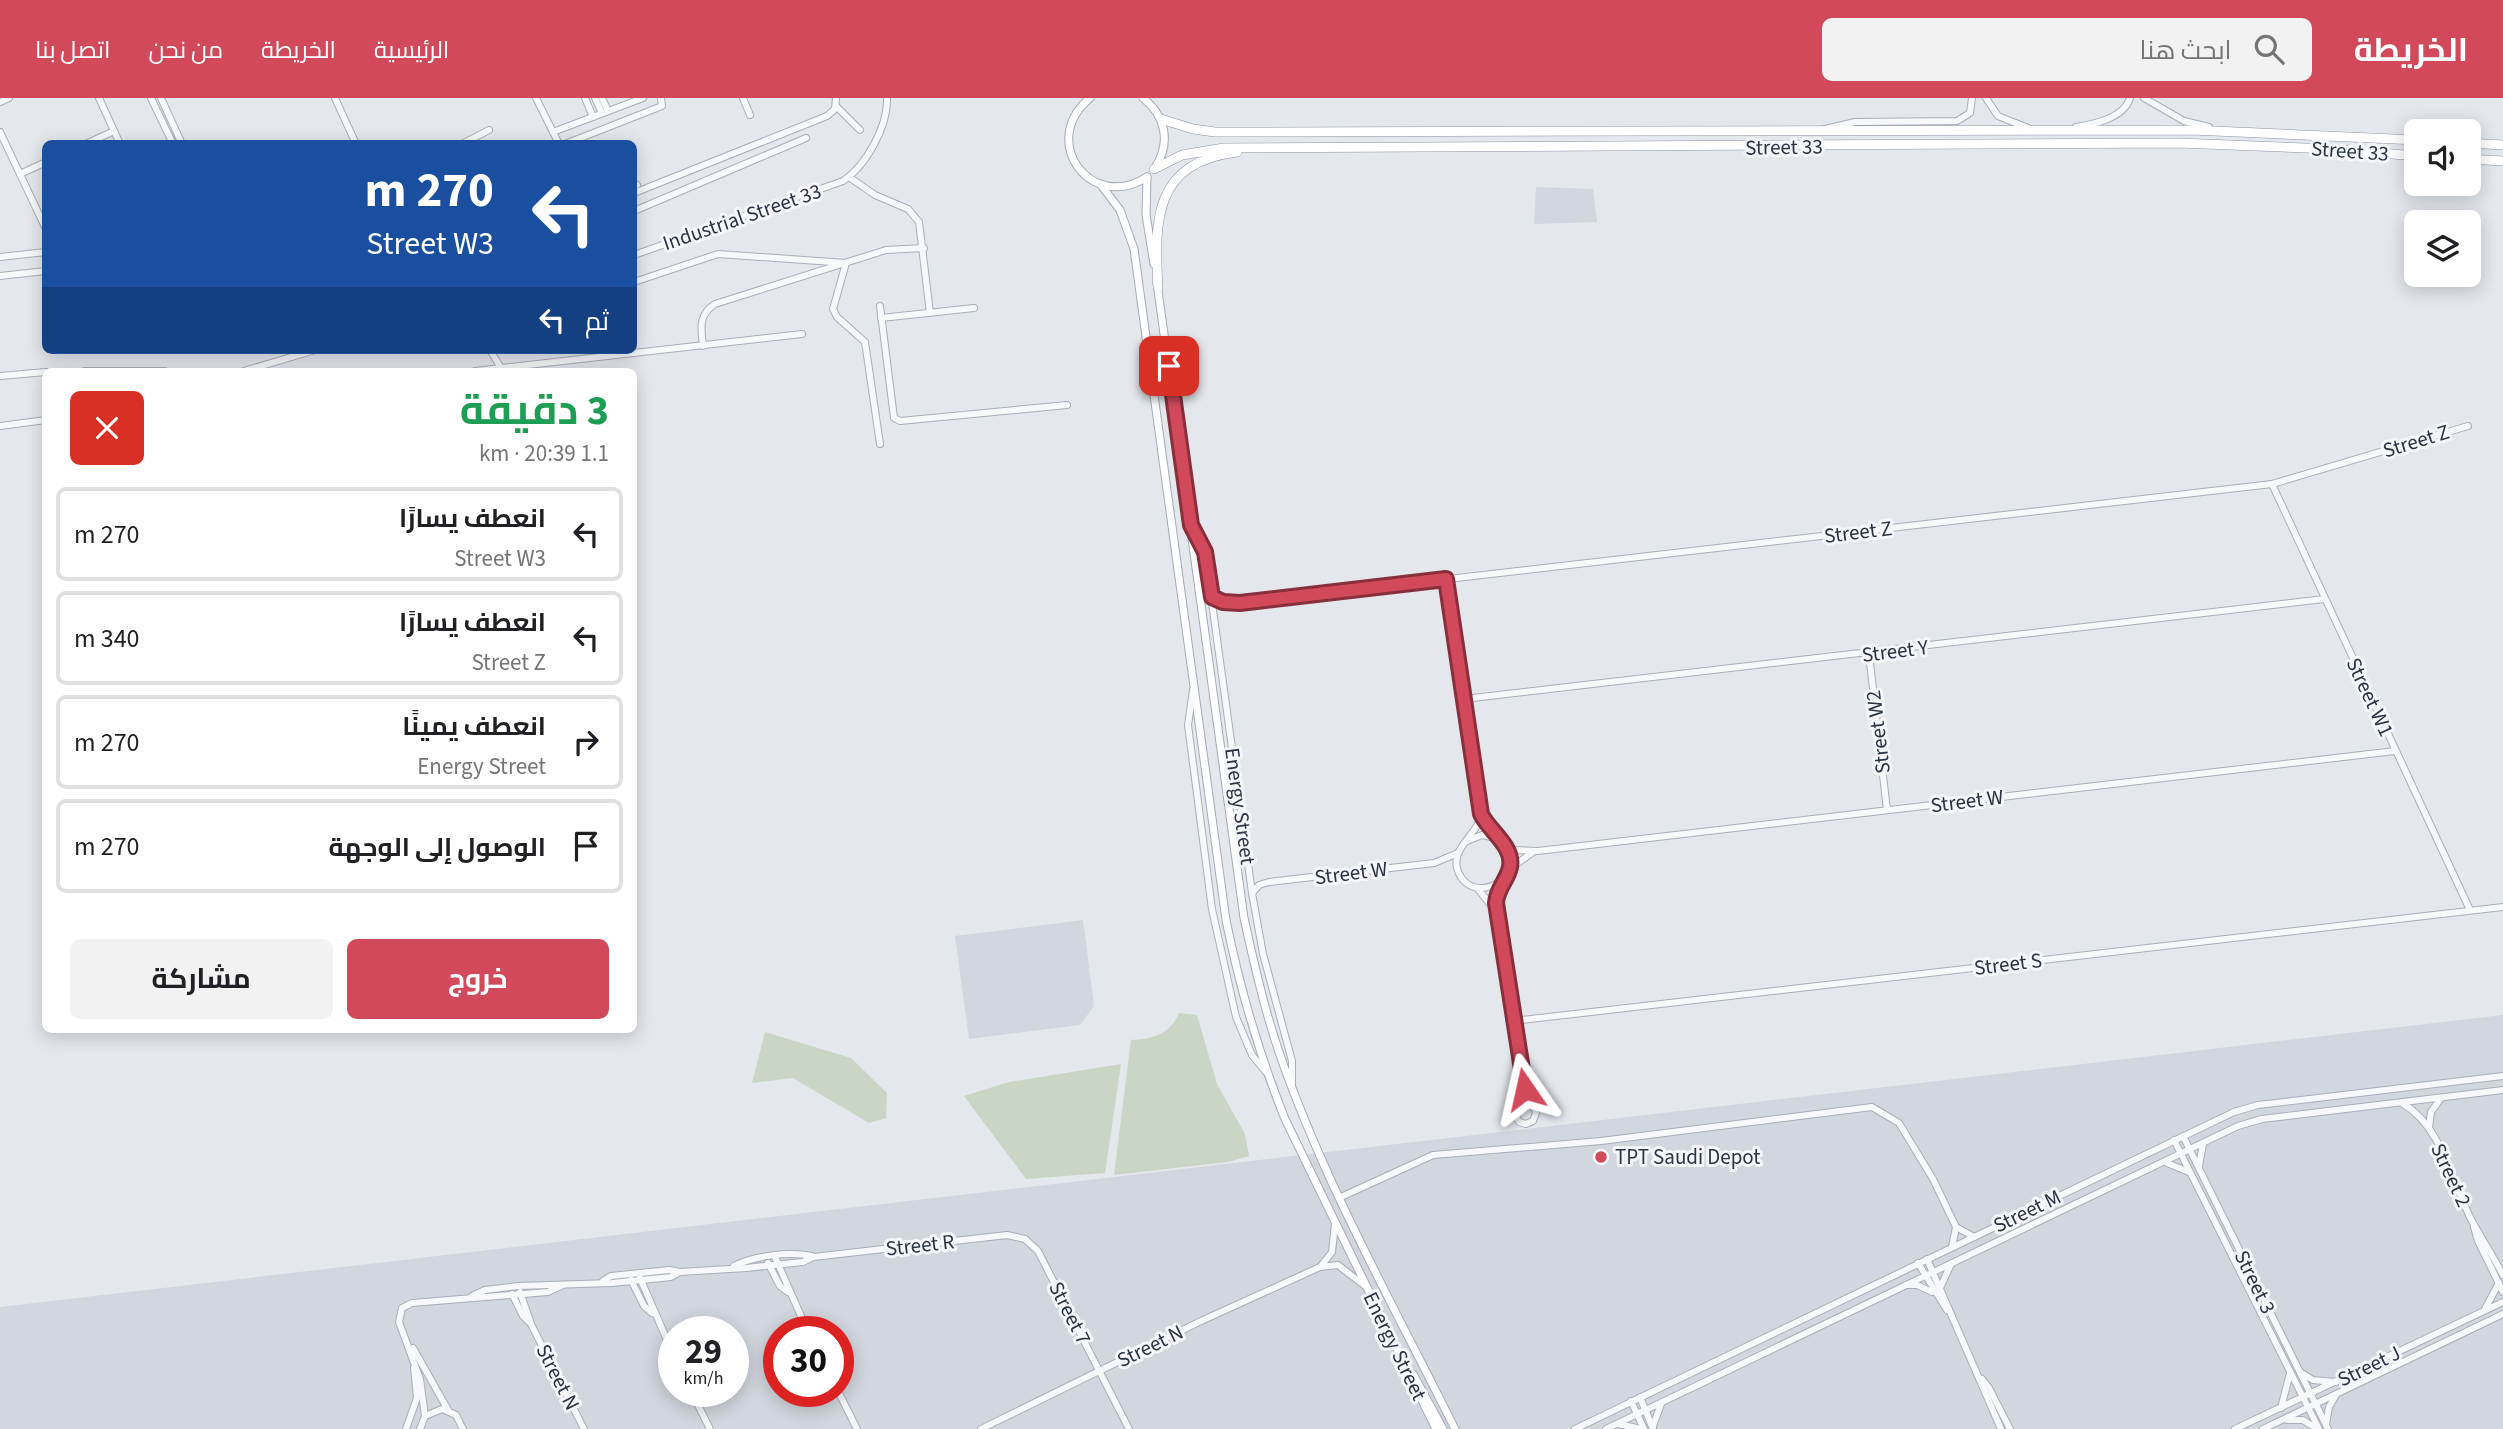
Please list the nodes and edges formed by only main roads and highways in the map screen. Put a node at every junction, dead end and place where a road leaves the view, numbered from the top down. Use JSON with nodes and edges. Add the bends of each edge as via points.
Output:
{"nodes":[{"id":1,"x":1090,"y":98,"type":"edge"},
{"id":2,"x":1143,"y":98,"type":"edge"},
{"id":3,"x":1082,"y":102,"type":"edge"},
{"id":4,"x":1161,"y":118,"type":"junction"},
{"id":5,"x":2404,"y":140,"type":"edge"},
{"id":6,"x":2481,"y":144,"type":"edge"},
{"id":7,"x":2503,"y":145,"type":"edge"},
{"id":8,"x":1267,"y":149,"type":"junction"},
{"id":9,"x":2404,"y":155,"type":"edge"},
{"id":10,"x":2481,"y":160,"type":"edge"},
{"id":11,"x":2503,"y":161,"type":"edge"},
{"id":12,"x":1154,"y":169,"type":"junction"},
{"id":13,"x":1147,"y":177,"type":"junction"},
{"id":14,"x":1101,"y":185,"type":"junction"},
{"id":15,"x":1158,"y":287,"type":"junction"},
{"id":16,"x":1402,"y":1359,"type":"junction"},
{"id":17,"x":1436,"y":1429,"type":"edge"},
{"id":18,"x":1443,"y":1429,"type":"edge"},
{"id":19,"x":1455,"y":1429,"type":"edge"}],
"edges":[{"from":1,"to":3,"type":"main road"},
{"from":2,"to":4,"type":"main road"},
{"from":3,"to":14,"type":"main road","name":"Energy Street","via":[[1069,126],[1069,150],[1081,172]]},
{"from":4,"to":5,"type":"highway","name":"Street 33","via":[[1215,132],[2054,129]]},
{"from":4,"to":12,"type":"main road","via":[[1164,150]]},
{"from":6,"to":7,"type":"highway"},
{"from":8,"to":9,"type":"highway","name":"Street 33","via":[[2168,143]]},
{"from":8,"to":12,"type":"highway","name":"Street 33","via":[[1203,149]]},
{"from":8,"to":15,"type":"highway","via":[[1205,160],[1171,187],[1156,222]]},
{"from":10,"to":11,"type":"highway"},
{"from":12,"to":13,"type":"main road"},
{"from":13,"to":14,"type":"main road","via":[[1130,186]]},
{"from":13,"to":15,"type":"main road","name":"Energy Street","via":[[1146,215]]},
{"from":14,"to":16,"type":"main road","name":"Energy Street","via":[[1120,210],[1134,249],[1226,920],[1237,972],[1266,1073]]},
{"from":15,"to":19,"type":"main road","name":"Energy Street","via":[[1244,918],[1269,1022],[1292,1088],[1341,1197]]},
{"from":16,"to":17,"type":"main road","name":"Energy Street"},
{"from":16,"to":18,"type":"main road"}]}
